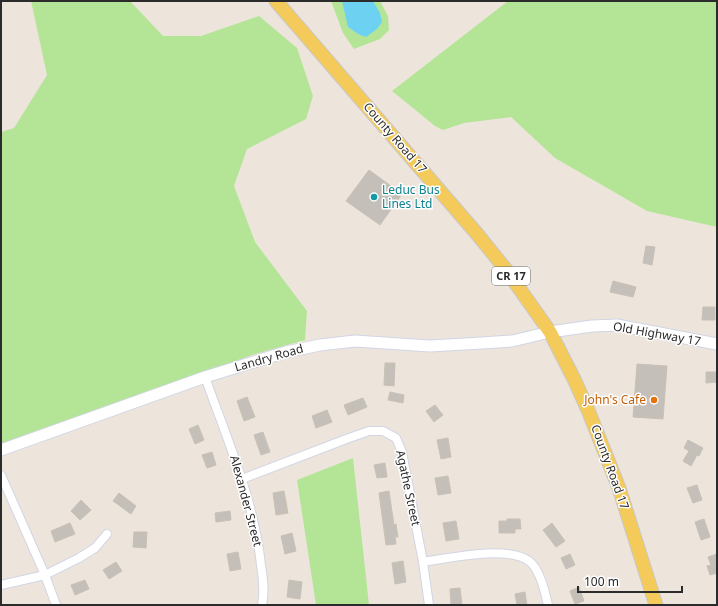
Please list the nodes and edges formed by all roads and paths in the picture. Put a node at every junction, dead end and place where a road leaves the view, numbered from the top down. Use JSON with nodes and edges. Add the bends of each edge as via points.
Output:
{"nodes":[{"id":1,"x":276,"y":1,"type":"edge"},
{"id":2,"x":550,"y":332,"type":"junction"},
{"id":3,"x":717,"y":344,"type":"edge"},
{"id":4,"x":205,"y":377,"type":"junction"},
{"id":5,"x":1,"y":450,"type":"edge"},
{"id":6,"x":1,"y":475,"type":"edge"},
{"id":7,"x":242,"y":479,"type":"junction"},
{"id":8,"x":107,"y":534,"type":"dead end"},
{"id":9,"x":423,"y":562,"type":"junction"},
{"id":10,"x":45,"y":575,"type":"junction"},
{"id":11,"x":1,"y":585,"type":"edge"},
{"id":12,"x":56,"y":605,"type":"edge"},
{"id":13,"x":262,"y":605,"type":"edge"},
{"id":14,"x":429,"y":605,"type":"edge"},
{"id":15,"x":548,"y":605,"type":"edge"},
{"id":16,"x":656,"y":605,"type":"edge"}],
"edges":[{"from":1,"to":2,"type":"main road","name":"County Road 17","number":"CR 17","via":[[475,231]]},
{"from":2,"to":3,"type":"main road","name":"Old Highway 17","via":[[617,325]]},
{"from":2,"to":4,"type":"main road","name":"Landry Road","via":[[512,341],[430,346],[355,341],[320,345],[286,352]]},
{"from":2,"to":16,"type":"main road","name":"County Road 17","number":"CR 17","via":[[588,410],[619,488]]},
{"from":4,"to":5,"type":"main road","name":"Landry Road"},
{"from":4,"to":7,"type":"street","name":"Alexander Street"},
{"from":6,"to":10,"type":"street"},
{"from":7,"to":9,"type":"street","name":"Agathe Street","via":[[369,431],[383,431],[396,438],[402,452]]},
{"from":7,"to":13,"type":"street","name":"Alexander Street","via":[[259,546],[264,599]]},
{"from":8,"to":10,"type":"street","via":[[95,548]]},
{"from":9,"to":14,"type":"street","name":"Agathe Street"},
{"from":9,"to":15,"type":"street","via":[[486,553],[516,554],[530,561],[539,576]]},
{"from":10,"to":11,"type":"street"},
{"from":10,"to":12,"type":"street"}]}
